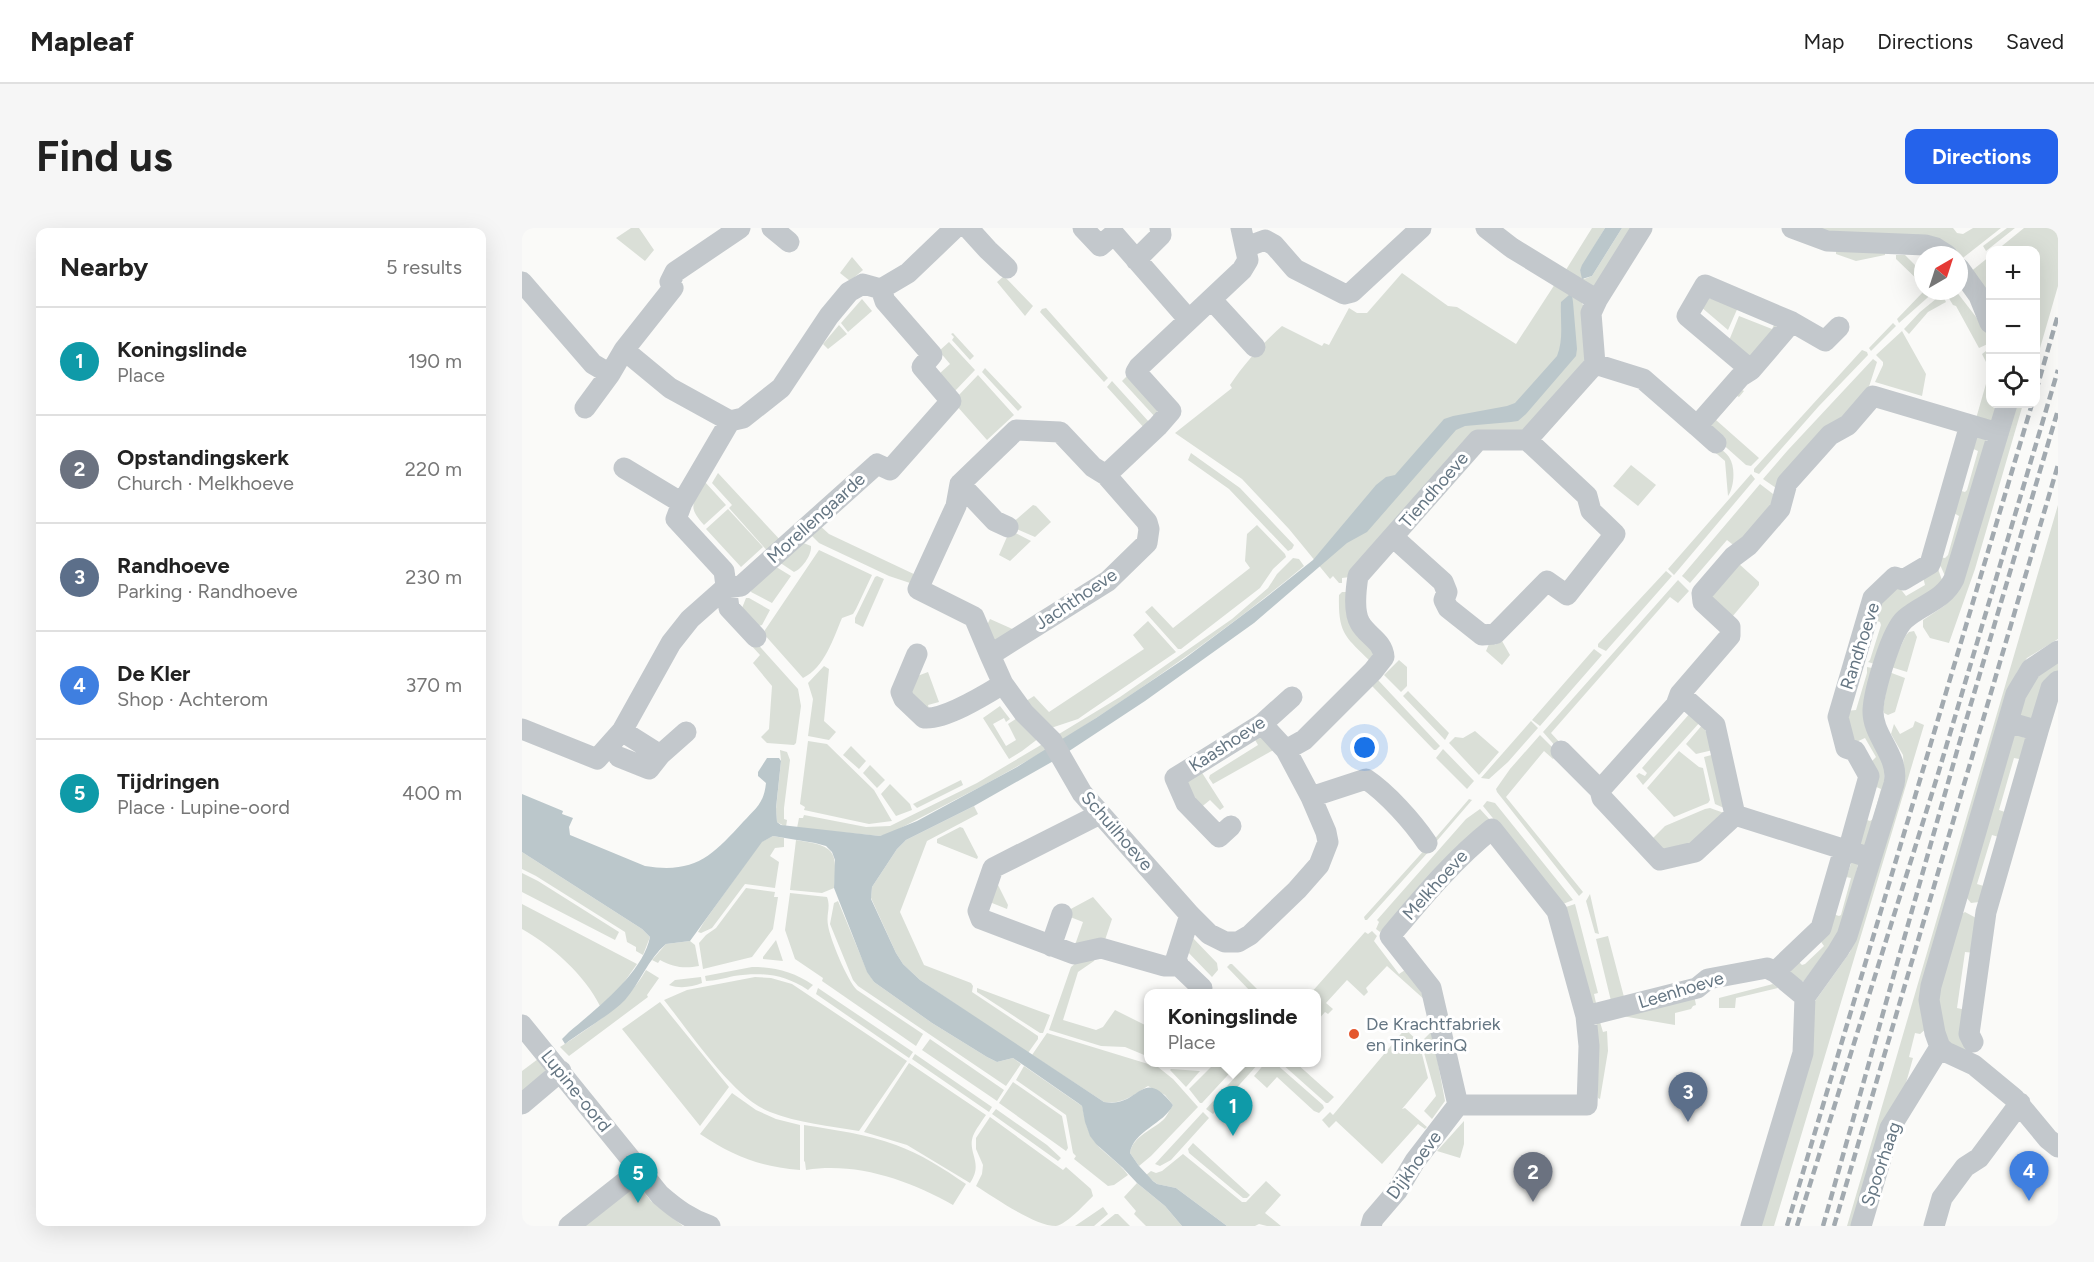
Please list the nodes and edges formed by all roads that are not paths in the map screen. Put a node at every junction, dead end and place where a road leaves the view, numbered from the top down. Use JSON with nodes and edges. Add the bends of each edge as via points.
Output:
{"nodes":[{"id":1,"x":740,"y":228,"type":"edge"},
{"id":2,"x":772,"y":228,"type":"edge"},
{"id":3,"x":955,"y":228,"type":"edge"},
{"id":4,"x":968,"y":228,"type":"edge"},
{"id":5,"x":1083,"y":228,"type":"edge"},
{"id":6,"x":1160,"y":228,"type":"edge"},
{"id":7,"x":1421,"y":228,"type":"edge"},
{"id":8,"x":1486,"y":228,"type":"edge"},
{"id":9,"x":1642,"y":228,"type":"edge"},
{"id":10,"x":1792,"y":228,"type":"edge"},
{"id":11,"x":1243,"y":238,"type":"edge"},
{"id":12,"x":789,"y":242,"type":"dead end"},
{"id":13,"x":1914,"y":250,"type":"edge"},
{"id":14,"x":1136,"y":260,"type":"junction"},
{"id":15,"x":1007,"y":268,"type":"dead end"},
{"id":16,"x":1968,"y":281,"type":"edge"},
{"id":17,"x":522,"y":282,"type":"edge"},
{"id":18,"x":881,"y":289,"type":"junction"},
{"id":19,"x":1211,"y":299,"type":"junction"},
{"id":20,"x":1597,"y":300,"type":"junction"},
{"id":21,"x":1967,"y":300,"type":"edge"},
{"id":22,"x":1986,"y":313,"type":"edge"},
{"id":23,"x":1986,"y":318,"type":"edge"},
{"id":24,"x":1189,"y":320,"type":"junction"},
{"id":25,"x":1792,"y":322,"type":"junction"},
{"id":26,"x":1839,"y":327,"type":"dead end"},
{"id":27,"x":1255,"y":347,"type":"dead end"},
{"id":28,"x":624,"y":350,"type":"junction"},
{"id":29,"x":1595,"y":364,"type":"junction"},
{"id":30,"x":1750,"y":370,"type":"junction"},
{"id":31,"x":610,"y":374,"type":"junction"},
{"id":32,"x":585,"y":408,"type":"dead end"},
{"id":33,"x":2006,"y":408,"type":"edge"},
{"id":34,"x":730,"y":421,"type":"junction"},
{"id":35,"x":1970,"y":425,"type":"junction"},
{"id":36,"x":1697,"y":426,"type":"junction"},
{"id":37,"x":1998,"y":434,"type":"junction"},
{"id":38,"x":1527,"y":440,"type":"junction"},
{"id":39,"x":1716,"y":443,"type":"dead end"},
{"id":40,"x":624,"y":468,"type":"dead end"},
{"id":41,"x":1106,"y":475,"type":"junction"},
{"id":42,"x":960,"y":484,"type":"junction"},
{"id":43,"x":681,"y":503,"type":"junction"},
{"id":44,"x":1008,"y":527,"type":"dead end"},
{"id":45,"x":1393,"y":537,"type":"junction"},
{"id":46,"x":725,"y":588,"type":"junction"},
{"id":47,"x":756,"y":637,"type":"dead end"},
{"id":48,"x":2058,"y":651,"type":"edge"},
{"id":49,"x":917,"y":654,"type":"dead end"},
{"id":50,"x":990,"y":655,"type":"junction"},
{"id":51,"x":2058,"y":681,"type":"edge"},
{"id":52,"x":1003,"y":684,"type":"junction"},
{"id":53,"x":1680,"y":694,"type":"junction"},
{"id":54,"x":1292,"y":697,"type":"dead end"},
{"id":55,"x":2008,"y":722,"type":"junction"},
{"id":56,"x":1262,"y":724,"type":"junction"},
{"id":57,"x":522,"y":729,"type":"edge"},
{"id":58,"x":622,"y":731,"type":"junction"},
{"id":59,"x":2038,"y":731,"type":"junction"},
{"id":60,"x":686,"y":732,"type":"dead end"},
{"id":61,"x":1286,"y":750,"type":"junction"},
{"id":62,"x":1561,"y":751,"type":"dead end"},
{"id":63,"x":619,"y":757,"type":"dead end"},
{"id":64,"x":659,"y":767,"type":"junction"},
{"id":65,"x":1600,"y":790,"type":"junction"},
{"id":66,"x":1311,"y":797,"type":"junction"},
{"id":67,"x":1100,"y":814,"type":"junction"},
{"id":68,"x":1735,"y":815,"type":"junction"},
{"id":69,"x":1231,"y":826,"type":"dead end"},
{"id":70,"x":1428,"y":843,"type":"dead end"},
{"id":71,"x":1846,"y":850,"type":"junction"},
{"id":72,"x":1871,"y":858,"type":"junction"},
{"id":73,"x":1955,"y":903,"type":"junction"},
{"id":74,"x":1986,"y":912,"type":"junction"},
{"id":75,"x":1062,"y":914,"type":"dead end"},
{"id":76,"x":1190,"y":915,"type":"junction"},
{"id":77,"x":1051,"y":946,"type":"junction"},
{"id":78,"x":1179,"y":966,"type":"junction"},
{"id":79,"x":1775,"y":972,"type":"junction"},
{"id":80,"x":1202,"y":988,"type":"dead end"},
{"id":81,"x":1805,"y":997,"type":"junction"},
{"id":82,"x":1586,"y":1016,"type":"junction"},
{"id":83,"x":522,"y":1025,"type":"edge"},
{"id":84,"x":1973,"y":1042,"type":"dead end"},
{"id":85,"x":1940,"y":1047,"type":"junction"},
{"id":86,"x":561,"y":1071,"type":"junction"},
{"id":87,"x":2019,"y":1103,"type":"junction"},
{"id":88,"x":522,"y":1104,"type":"edge"},
{"id":89,"x":1458,"y":1105,"type":"junction"},
{"id":90,"x":2058,"y":1147,"type":"edge"},
{"id":91,"x":640,"y":1170,"type":"junction"},
{"id":92,"x":569,"y":1226,"type":"edge"},
{"id":93,"x":710,"y":1226,"type":"edge"},
{"id":94,"x":1371,"y":1226,"type":"edge"},
{"id":95,"x":1751,"y":1226,"type":"edge"},
{"id":96,"x":1861,"y":1226,"type":"edge"},
{"id":97,"x":1934,"y":1226,"type":"edge"}],
"edges":[{"from":1,"to":28,"type":"street","via":[[675,272],[670,282],[673,288]]},
{"from":2,"to":12,"type":"street"},
{"from":3,"to":18,"type":"street","via":[[908,273]]},
{"from":4,"to":15,"type":"street"},
{"from":5,"to":14,"type":"street","via":[[1100,246],[1114,234]]},
{"from":6,"to":14,"type":"street","via":[[1161,235]]},
{"from":7,"to":11,"type":"street","via":[[1352,292],[1344,294],[1295,269],[1266,240]]},
{"from":8,"to":20,"type":"street"},
{"from":9,"to":20,"type":"street"},
{"from":10,"to":13,"type":"street","via":[[1827,241]]},
{"from":11,"to":19,"type":"street","via":[[1248,260]]},
{"from":14,"to":24,"type":"street"},
{"from":16,"to":22,"type":"street"},
{"from":17,"to":31,"type":"street","via":[[593,364]]},
{"from":18,"to":34,"type":"street","via":[[863,284],[849,292],[781,388],[743,418]]},
{"from":18,"to":46,"type":"street","name":"Morellengaarde","via":[[885,301],[932,355],[922,367],[951,401],[890,470],[877,464],[741,586]]},
{"from":19,"to":24,"type":"street"},
{"from":19,"to":27,"type":"street"},
{"from":20,"to":29,"type":"street","via":[[1591,313]]},
{"from":21,"to":23,"type":"street"},
{"from":24,"to":41,"type":"street","via":[[1136,372],[1171,411]]},
{"from":25,"to":26,"type":"street","via":[[1825,341]]},
{"from":25,"to":30,"type":"street"},
{"from":25,"to":30,"type":"street","via":[[1706,285],[1687,316]]},
{"from":28,"to":31,"type":"street"},
{"from":28,"to":34,"type":"street","via":[[670,388]]},
{"from":29,"to":36,"type":"street","via":[[1642,379]]},
{"from":29,"to":38,"type":"street"},
{"from":30,"to":36,"type":"street"},
{"from":31,"to":32,"type":"street"},
{"from":33,"to":37,"type":"street","name":"Randhoeve"},
{"from":34,"to":43,"type":"street"},
{"from":35,"to":37,"type":"street"},
{"from":35,"to":53,"type":"street","via":[[1874,396],[1848,425],[1830,435],[1787,483],[1780,509],[1702,593],[1703,602],[1727,623],[1731,633]]},
{"from":35,"to":71,"type":"street","name":"Randhoeve","via":[[1930,564],[1903,580],[1895,577],[1873,598],[1857,651],[1838,717],[1846,748],[1855,751],[1869,776]]},
{"from":36,"to":39,"type":"street"},
{"from":37,"to":72,"type":"street","name":"Randhoeve","via":[[1954,579],[1941,597],[1902,622],[1890,645],[1873,714],[1892,757],[1895,775]]},
{"from":38,"to":45,"type":"street","name":"Tiendhoeve","via":[[1478,440]]},
{"from":38,"to":45,"type":"street","via":[[1587,496],[1591,511],[1615,534],[1567,595],[1547,581],[1495,634],[1482,635],[1448,608],[1443,582]]},
{"from":40,"to":43,"type":"street"},
{"from":41,"to":42,"type":"street","name":"Jachthoeve","via":[[1093,467],[1060,432],[1016,430]]},
{"from":41,"to":50,"type":"street","name":"Jachthoeve","via":[[1147,522],[1147,543],[1108,581]]},
{"from":42,"to":44,"type":"street","via":[[995,521]]},
{"from":42,"to":50,"type":"street","via":[[956,506],[918,589],[974,616]]},
{"from":43,"to":46,"type":"street","via":[[676,519],[724,571]]},
{"from":45,"to":61,"type":"street","name":"Tiendhoeve","via":[[1358,576],[1356,588],[1360,624],[1383,650],[1384,657],[1304,740]]},
{"from":46,"to":47,"type":"street","via":[[729,608]]},
{"from":46,"to":58,"type":"street","via":[[690,619],[671,643]]},
{"from":48,"to":55,"type":"street","via":[[2037,663],[2025,676]]},
{"from":49,"to":52,"type":"street","via":[[901,692],[924,718],[975,702]]},
{"from":50,"to":52,"type":"street"},
{"from":51,"to":59,"type":"street","via":[[2051,688]]},
{"from":52,"to":67,"type":"street","name":"Schuilhoeve","via":[[1052,741],[1082,794]]},
{"from":53,"to":65,"type":"street","via":[[1676,705]]},
{"from":53,"to":68,"type":"street","via":[[1715,725]]},
{"from":54,"to":56,"type":"street","name":"Kaashoeve"},
{"from":55,"to":59,"type":"street"},
{"from":55,"to":73,"type":"street"},
{"from":56,"to":61,"type":"street","name":"Schuilhoeve"},
{"from":56,"to":69,"type":"street","name":"Kaashoeve","via":[[1175,778],[1186,803],[1219,837]]},
{"from":57,"to":58,"type":"street","via":[[597,759]]},
{"from":58,"to":64,"type":"street"},
{"from":59,"to":74,"type":"street"},
{"from":60,"to":64,"type":"street"},
{"from":61,"to":66,"type":"street","name":"Schuilhoeve"},
{"from":62,"to":65,"type":"street"},
{"from":63,"to":64,"type":"street"},
{"from":65,"to":68,"type":"street","via":[[1602,798],[1660,860],[1695,852]]},
{"from":66,"to":70,"type":"street","via":[[1366,779]]},
{"from":66,"to":76,"type":"street","name":"Schuilhoeve","via":[[1328,842],[1319,865],[1297,890],[1238,942],[1225,942],[1209,934]]},
{"from":67,"to":76,"type":"street","name":"Schuilhoeve"},
{"from":67,"to":77,"type":"street","via":[[993,868],[978,911],[981,919]]},
{"from":68,"to":71,"type":"street"},
{"from":71,"to":72,"type":"street"},
{"from":71,"to":79,"type":"street","name":"Randhoeve","via":[[1821,928]]},
{"from":72,"to":81,"type":"street","name":"Randhoeve","via":[[1847,936]]},
{"from":73,"to":74,"type":"street"},
{"from":73,"to":85,"type":"street","via":[[1930,993]]},
{"from":74,"to":84,"type":"street","via":[[1969,1034]]},
{"from":75,"to":77,"type":"street"},
{"from":76,"to":78,"type":"street","via":[[1176,958]]},
{"from":77,"to":78,"type":"street","via":[[1074,954],[1101,948],[1164,966]]},
{"from":78,"to":80,"type":"street"},
{"from":79,"to":81,"type":"street"},
{"from":79,"to":82,"type":"street","name":"Leenhoeve","via":[[1767,968],[1708,979],[1697,988]]},
{"from":81,"to":95,"type":"street","via":[[1804,1050]]},
{"from":82,"to":89,"type":"street","name":"Melkhoeve","via":[[1587,1105]]},
{"from":82,"to":89,"type":"street","name":"Melkhoeve","via":[[1557,911],[1492,829],[1466,850],[1390,936],[1431,988]]},
{"from":83,"to":86,"type":"street","name":"Lupine-oord"},
{"from":85,"to":87,"type":"street","via":[[1974,1065]]},
{"from":85,"to":96,"type":"street","name":"Spoorhaag","via":[[1890,1128]]},
{"from":86,"to":88,"type":"street"},
{"from":86,"to":91,"type":"street","name":"Lupine-oord"},
{"from":87,"to":90,"type":"street"},
{"from":87,"to":97,"type":"street","via":[[1979,1158],[1965,1167],[1942,1198]]},
{"from":89,"to":94,"type":"street","name":"Dijkhoeve","via":[[1414,1161]]},
{"from":91,"to":92,"type":"street"},
{"from":91,"to":93,"type":"street","name":"Lupine-oord","via":[[678,1211]]}]}
